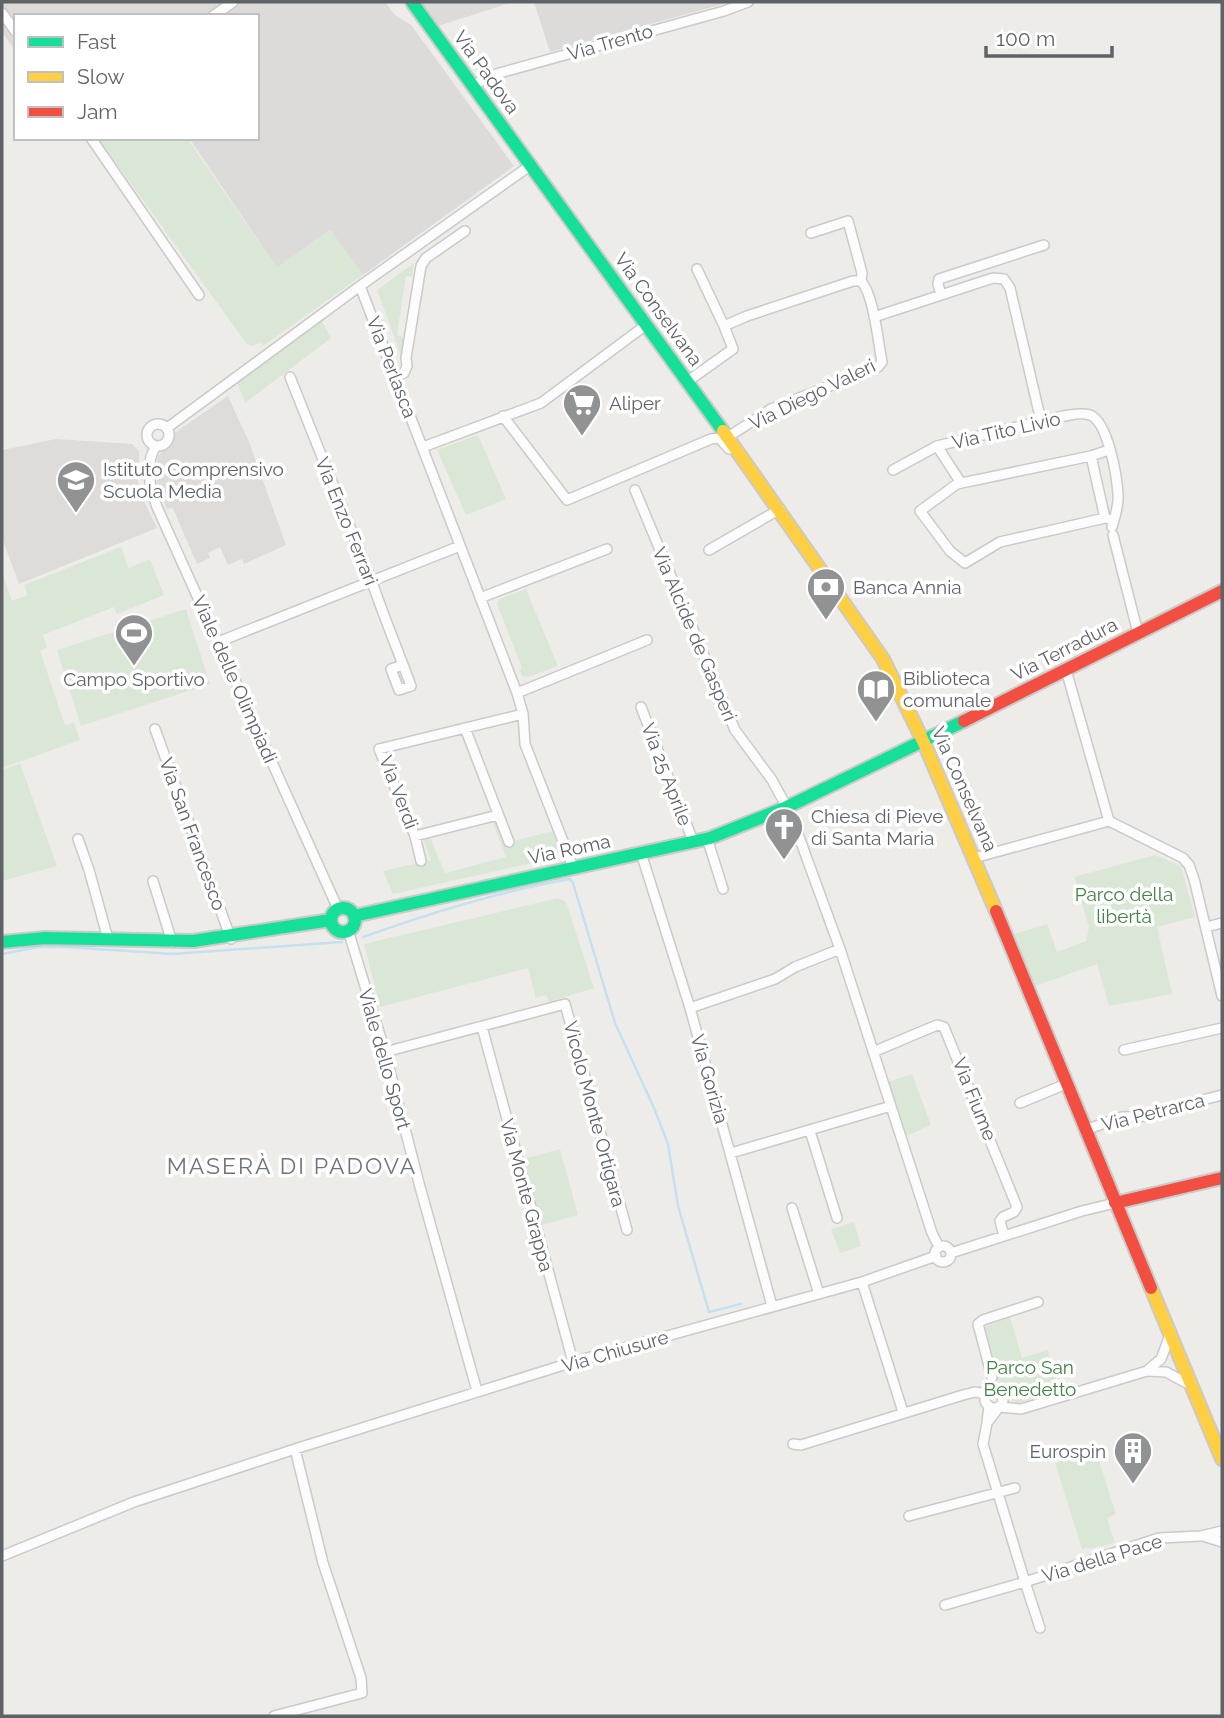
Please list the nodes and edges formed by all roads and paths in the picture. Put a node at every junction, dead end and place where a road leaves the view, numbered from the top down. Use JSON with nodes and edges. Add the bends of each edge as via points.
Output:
{"nodes":[{"id":1,"x":233,"y":2,"type":"edge"},
{"id":2,"x":412,"y":2,"type":"edge"},
{"id":3,"x":748,"y":2,"type":"edge"},
{"id":4,"x":2,"y":13,"type":"edge"},
{"id":5,"x":216,"y":14,"type":"edge"},
{"id":6,"x":14,"y":29,"type":"edge"},
{"id":7,"x":473,"y":85,"type":"junction"},
{"id":8,"x":92,"y":140,"type":"edge"},
{"id":9,"x":531,"y":165,"type":"junction"},
{"id":10,"x":465,"y":231,"type":"dead end"},
{"id":11,"x":811,"y":233,"type":"dead end"},
{"id":12,"x":1044,"y":245,"type":"dead end"},
{"id":13,"x":697,"y":269,"type":"dead end"},
{"id":14,"x":861,"y":281,"type":"junction"},
{"id":15,"x":360,"y":286,"type":"junction"},
{"id":16,"x":199,"y":295,"type":"dead end"},
{"id":17,"x":941,"y":295,"type":"junction"},
{"id":18,"x":874,"y":317,"type":"junction"},
{"id":19,"x":646,"y":325,"type":"junction"},
{"id":20,"x":724,"y":326,"type":"junction"},
{"id":21,"x":394,"y":372,"type":"junction"},
{"id":22,"x":290,"y":377,"type":"dead end"},
{"id":23,"x":688,"y":381,"type":"junction"},
{"id":24,"x":503,"y":416,"type":"junction"},
{"id":25,"x":1041,"y":421,"type":"junction"},
{"id":26,"x":167,"y":428,"type":"junction"},
{"id":27,"x":728,"y":437,"type":"junction"},
{"id":28,"x":156,"y":446,"type":"junction"},
{"id":29,"x":937,"y":446,"type":"junction"},
{"id":30,"x":424,"y":447,"type":"junction"},
{"id":31,"x":1109,"y":450,"type":"junction"},
{"id":32,"x":1091,"y":456,"type":"junction"},
{"id":33,"x":743,"y":458,"type":"junction"},
{"id":34,"x":892,"y":470,"type":"dead end"},
{"id":35,"x":961,"y":483,"type":"junction"},
{"id":36,"x":635,"y":490,"type":"dead end"},
{"id":37,"x":780,"y":509,"type":"junction"},
{"id":38,"x":1111,"y":525,"type":"junction"},
{"id":39,"x":460,"y":546,"type":"junction"},
{"id":40,"x":607,"y":549,"type":"dead end"},
{"id":41,"x":709,"y":550,"type":"dead end"},
{"id":42,"x":372,"y":582,"type":"junction"},
{"id":43,"x":1222,"y":591,"type":"edge"},
{"id":44,"x":480,"y":598,"type":"junction"},
{"id":45,"x":1138,"y":633,"type":"junction"},
{"id":46,"x":647,"y":640,"type":"dead end"},
{"id":47,"x":218,"y":642,"type":"junction"},
{"id":48,"x":403,"y":665,"type":"dead end"},
{"id":49,"x":1066,"y":670,"type":"junction"},
{"id":50,"x":517,"y":693,"type":"junction"},
{"id":51,"x":641,"y":707,"type":"dead end"},
{"id":52,"x":523,"y":714,"type":"junction"},
{"id":53,"x":465,"y":728,"type":"junction"},
{"id":54,"x":155,"y":729,"type":"dead end"},
{"id":55,"x":924,"y":743,"type":"junction"},
{"id":56,"x":788,"y":807,"type":"junction"},
{"id":57,"x":498,"y":815,"type":"junction"},
{"id":58,"x":1109,"y":821,"type":"junction"},
{"id":59,"x":415,"y":836,"type":"junction"},
{"id":60,"x":707,"y":838,"type":"junction"},
{"id":61,"x":78,"y":839,"type":"dead end"},
{"id":62,"x":693,"y":841,"type":"junction"},
{"id":63,"x":509,"y":842,"type":"dead end"},
{"id":64,"x":641,"y":853,"type":"junction"},
{"id":65,"x":974,"y":859,"type":"junction"},
{"id":66,"x":421,"y":862,"type":"dead end"},
{"id":67,"x":573,"y":867,"type":"junction"},
{"id":68,"x":153,"y":881,"type":"dead end"},
{"id":69,"x":723,"y":889,"type":"dead end"},
{"id":70,"x":334,"y":915,"type":"junction"},
{"id":71,"x":354,"y":916,"type":"junction"},
{"id":72,"x":1222,"y":923,"type":"edge"},
{"id":73,"x":1206,"y":927,"type":"junction"},
{"id":74,"x":348,"y":930,"type":"junction"},
{"id":75,"x":108,"y":939,"type":"junction"},
{"id":76,"x":231,"y":939,"type":"junction"},
{"id":77,"x":2,"y":942,"type":"edge"},
{"id":78,"x":172,"y":942,"type":"junction"},
{"id":79,"x":840,"y":949,"type":"junction"},
{"id":80,"x":1222,"y":996,"type":"edge"},
{"id":81,"x":690,"y":1008,"type":"junction"},
{"id":82,"x":482,"y":1027,"type":"junction"},
{"id":83,"x":1222,"y":1028,"type":"edge"},
{"id":84,"x":1124,"y":1050,"type":"dead end"},
{"id":85,"x":385,"y":1052,"type":"junction"},
{"id":86,"x":873,"y":1052,"type":"junction"},
{"id":87,"x":1066,"y":1084,"type":"junction"},
{"id":88,"x":1222,"y":1095,"type":"edge"},
{"id":89,"x":1020,"y":1102,"type":"dead end"},
{"id":90,"x":891,"y":1106,"type":"junction"},
{"id":91,"x":1085,"y":1130,"type":"junction"},
{"id":92,"x":810,"y":1131,"type":"junction"},
{"id":93,"x":731,"y":1153,"type":"junction"},
{"id":94,"x":1222,"y":1178,"type":"edge"},
{"id":95,"x":1115,"y":1203,"type":"junction"},
{"id":96,"x":793,"y":1208,"type":"dead end"},
{"id":97,"x":837,"y":1218,"type":"dead end"},
{"id":98,"x":627,"y":1230,"type":"dead end"},
{"id":99,"x":1004,"y":1236,"type":"junction"},
{"id":100,"x":937,"y":1252,"type":"junction"},
{"id":101,"x":862,"y":1282,"type":"junction"},
{"id":102,"x":819,"y":1294,"type":"junction"},
{"id":103,"x":1038,"y":1302,"type":"dead end"},
{"id":104,"x":772,"y":1306,"type":"junction"},
{"id":105,"x":1171,"y":1335,"type":"junction"},
{"id":106,"x":573,"y":1362,"type":"junction"},
{"id":107,"x":1147,"y":1371,"type":"junction"},
{"id":108,"x":1192,"y":1386,"type":"junction"},
{"id":109,"x":477,"y":1391,"type":"junction"},
{"id":110,"x":993,"y":1398,"type":"junction"},
{"id":111,"x":903,"y":1412,"type":"junction"},
{"id":112,"x":793,"y":1444,"type":"dead end"},
{"id":113,"x":295,"y":1449,"type":"junction"},
{"id":114,"x":1222,"y":1459,"type":"edge"},
{"id":115,"x":1015,"y":1488,"type":"dead end"},
{"id":116,"x":997,"y":1494,"type":"junction"},
{"id":117,"x":909,"y":1516,"type":"dead end"},
{"id":118,"x":1222,"y":1531,"type":"edge"},
{"id":119,"x":1201,"y":1536,"type":"junction"},
{"id":120,"x":1222,"y":1542,"type":"edge"},
{"id":121,"x":2,"y":1556,"type":"edge"},
{"id":122,"x":1025,"y":1582,"type":"junction"},
{"id":123,"x":945,"y":1605,"type":"dead end"},
{"id":124,"x":1040,"y":1628,"type":"dead end"},
{"id":125,"x":274,"y":1716,"type":"edge"}],
"edges":[{"from":1,"to":5,"type":"street"},
{"from":2,"to":7,"type":"main road","name":"Via Padova"},
{"from":3,"to":7,"type":"street","name":"Via Trento","via":[[496,74]]},
{"from":4,"to":6,"type":"street"},
{"from":7,"to":9,"type":"main road","name":"Via Padova"},
{"from":8,"to":16,"type":"street"},
{"from":9,"to":15,"type":"street"},
{"from":9,"to":19,"type":"main road","name":"Via Conselvana"},
{"from":10,"to":21,"type":"street","via":[[421,266],[407,366],[404,373]]},
{"from":11,"to":14,"type":"street","name":"Via Diego Valeri","via":[[848,221]]},
{"from":12,"to":17,"type":"street","via":[[940,279]]},
{"from":13,"to":20,"type":"street"},
{"from":14,"to":18,"type":"street","name":"Via Diego Valeri"},
{"from":14,"to":20,"type":"street"},
{"from":15,"to":21,"type":"street","name":"Via Perlasca"},
{"from":15,"to":26,"type":"street"},
{"from":17,"to":18,"type":"street"},
{"from":17,"to":25,"type":"street","via":[[993,278],[1008,284]]},
{"from":18,"to":27,"type":"street","name":"Via Diego Valeri","via":[[882,362],[878,367],[771,409]]},
{"from":19,"to":23,"type":"main road","name":"Via Conselvana"},
{"from":19,"to":24,"type":"street","via":[[541,403]]},
{"from":20,"to":23,"type":"street","via":[[733,349]]},
{"from":21,"to":30,"type":"street","name":"Via Perlasca"},
{"from":22,"to":42,"type":"street","name":"Via Enzo Ferrari"},
{"from":23,"to":27,"type":"main road","name":"Via Conselvana"},
{"from":24,"to":30,"type":"street"},
{"from":24,"to":33,"type":"street","via":[[566,500],[715,438],[734,456]]},
{"from":25,"to":29,"type":"street","name":"Via Tito Livio"},
{"from":25,"to":31,"type":"street","name":"Via Tito Livio","via":[[1090,415],[1100,422]]},
{"from":26,"to":28,"type":"street","via":[[167,441]]},
{"from":26,"to":28,"type":"street","via":[[159,424],[149,429],[149,440]]},
{"from":27,"to":33,"type":"main road","name":"Via Conselvana"},
{"from":28,"to":47,"type":"street","name":"Viale delle Olimpiadi","via":[[149,469],[152,493]]},
{"from":29,"to":34,"type":"street","name":"Via Tito Livio"},
{"from":29,"to":35,"type":"street"},
{"from":30,"to":39,"type":"street","name":"Via Perlasca"},
{"from":31,"to":32,"type":"street"},
{"from":31,"to":38,"type":"street","name":"Via Tito Livio","via":[[1119,497]]},
{"from":32,"to":35,"type":"street"},
{"from":32,"to":38,"type":"street"},
{"from":33,"to":37,"type":"main road","name":"Via Conselvana"},
{"from":35,"to":38,"type":"street","via":[[920,510],[950,551],[965,563],[1000,542]]},
{"from":36,"to":56,"type":"street","name":"Via Alcide de Gasperi","via":[[735,730]]},
{"from":37,"to":41,"type":"street"},
{"from":37,"to":55,"type":"main road","name":"Via Conselvana","via":[[873,642]]},
{"from":38,"to":45,"type":"street","name":"Via Tito Livio"},
{"from":39,"to":42,"type":"street"},
{"from":39,"to":44,"type":"street","name":"Via Perlasca"},
{"from":40,"to":44,"type":"street"},
{"from":42,"to":47,"type":"street"},
{"from":42,"to":48,"type":"street","name":"Via Enzo Ferrari"},
{"from":43,"to":45,"type":"main road","name":"Via Terradura"},
{"from":44,"to":50,"type":"street","name":"Via Perlasca"},
{"from":45,"to":49,"type":"main road","name":"Via Terradura"},
{"from":46,"to":50,"type":"street"},
{"from":47,"to":70,"type":"street","name":"Viale delle Olimpiadi"},
{"from":49,"to":55,"type":"main road","name":"Via Terradura"},
{"from":49,"to":58,"type":"street"},
{"from":50,"to":52,"type":"street","name":"Via Perlasca"},
{"from":51,"to":62,"type":"street","name":"Via 25 Aprile"},
{"from":52,"to":53,"type":"street","name":"Via Verdi"},
{"from":52,"to":67,"type":"street","name":"Via Perlasca","via":[[526,744]]},
{"from":53,"to":57,"type":"street"},
{"from":53,"to":59,"type":"street","name":"Via Verdi","via":[[379,749]]},
{"from":54,"to":76,"type":"street","name":"Via San Francesco"},
{"from":55,"to":56,"type":"main road","name":"Via Terradura"},
{"from":55,"to":65,"type":"main road","name":"Via Conselvana"},
{"from":56,"to":60,"type":"main road","name":"Via Roma"},
{"from":56,"to":79,"type":"street"},
{"from":57,"to":59,"type":"street","name":"Via Verdi"},
{"from":57,"to":63,"type":"street"},
{"from":58,"to":65,"type":"street"},
{"from":58,"to":73,"type":"street","via":[[1189,865]]},
{"from":59,"to":66,"type":"street"},
{"from":60,"to":62,"type":"main road","name":"Via Roma"},
{"from":60,"to":69,"type":"street"},
{"from":61,"to":75,"type":"street"},
{"from":62,"to":64,"type":"main road","name":"Via Roma"},
{"from":64,"to":67,"type":"main road","name":"Via Roma"},
{"from":64,"to":81,"type":"street","name":"Via Gorizia"},
{"from":65,"to":87,"type":"main road","name":"Via Conselvana"},
{"from":67,"to":71,"type":"main road","name":"Via Roma"},
{"from":68,"to":78,"type":"street"},
{"from":70,"to":71,"type":"main road","via":[[345,908]]},
{"from":70,"to":74,"type":"main road","via":[[337,930]]},
{"from":70,"to":76,"type":"main road"},
{"from":71,"to":74,"type":"main road"},
{"from":72,"to":73,"type":"street"},
{"from":73,"to":80,"type":"street"},
{"from":74,"to":85,"type":"street","name":"Viale dello Sport"},
{"from":75,"to":77,"type":"main road"},
{"from":75,"to":78,"type":"main road"},
{"from":76,"to":78,"type":"main road"},
{"from":79,"to":81,"type":"street","via":[[775,979]]},
{"from":79,"to":86,"type":"street"},
{"from":81,"to":93,"type":"street","name":"Via Gorizia"},
{"from":82,"to":85,"type":"street"},
{"from":82,"to":98,"type":"street","name":"Vicolo Monte Ortigara","via":[[565,1004]]},
{"from":82,"to":106,"type":"street","name":"Via Monte Grappa"},
{"from":83,"to":84,"type":"street"},
{"from":85,"to":109,"type":"street","name":"Viale dello Sport"},
{"from":86,"to":90,"type":"street"},
{"from":86,"to":99,"type":"street","name":"Via Fiume","via":[[937,1025],[944,1027],[1017,1207],[1000,1221]]},
{"from":87,"to":89,"type":"street"},
{"from":87,"to":91,"type":"main road","name":"Via Conselvana"},
{"from":88,"to":91,"type":"street","name":"Via Petrarca"},
{"from":90,"to":92,"type":"street"},
{"from":90,"to":100,"type":"street"},
{"from":91,"to":95,"type":"main road","name":"Via Conselvana"},
{"from":92,"to":93,"type":"street"},
{"from":92,"to":97,"type":"street"},
{"from":93,"to":104,"type":"street","name":"Via Gorizia"},
{"from":94,"to":95,"type":"main road"},
{"from":95,"to":99,"type":"street","name":"Via Chiusure"},
{"from":95,"to":105,"type":"main road","name":"Via Conselvana"},
{"from":96,"to":102,"type":"street"},
{"from":99,"to":100,"type":"street","name":"Via Chiusure","via":[[951,1253],[946,1261],[941,1261]]},
{"from":100,"to":101,"type":"street","name":"Via Chiusure"},
{"from":101,"to":102,"type":"street","name":"Via Chiusure"},
{"from":101,"to":111,"type":"street"},
{"from":102,"to":104,"type":"street","name":"Via Chiusure"},
{"from":103,"to":110,"type":"street","name":"Via della Pace","via":[[978,1324]]},
{"from":104,"to":106,"type":"street","name":"Via Chiusure"},
{"from":105,"to":107,"type":"street","via":[[1161,1359]]},
{"from":105,"to":108,"type":"main road","name":"Via Conselvana"},
{"from":106,"to":109,"type":"street","name":"Via Chiusure"},
{"from":107,"to":108,"type":"street","via":[[1166,1372]]},
{"from":107,"to":110,"type":"street","via":[[1021,1409]]},
{"from":108,"to":114,"type":"main road","name":"Via Conselvana"},
{"from":109,"to":113,"type":"street","name":"Via Chiusure"},
{"from":110,"to":111,"type":"street","via":[[975,1392]]},
{"from":110,"to":116,"type":"street","name":"Via della Pace","via":[[983,1444]]},
{"from":111,"to":112,"type":"street"},
{"from":113,"to":121,"type":"street","name":"Via Chiusure","via":[[134,1502]]},
{"from":113,"to":125,"type":"street","via":[[362,1693]]},
{"from":115,"to":116,"type":"street"},
{"from":116,"to":117,"type":"street"},
{"from":116,"to":122,"type":"street","name":"Via della Pace"},
{"from":118,"to":119,"type":"street","name":"Via della Pace"},
{"from":119,"to":120,"type":"street"},
{"from":119,"to":122,"type":"street","name":"Via della Pace","via":[[1159,1538]]},
{"from":122,"to":123,"type":"street","name":"Via della Pace"},
{"from":122,"to":124,"type":"street","name":"Via della Pace"}]}
